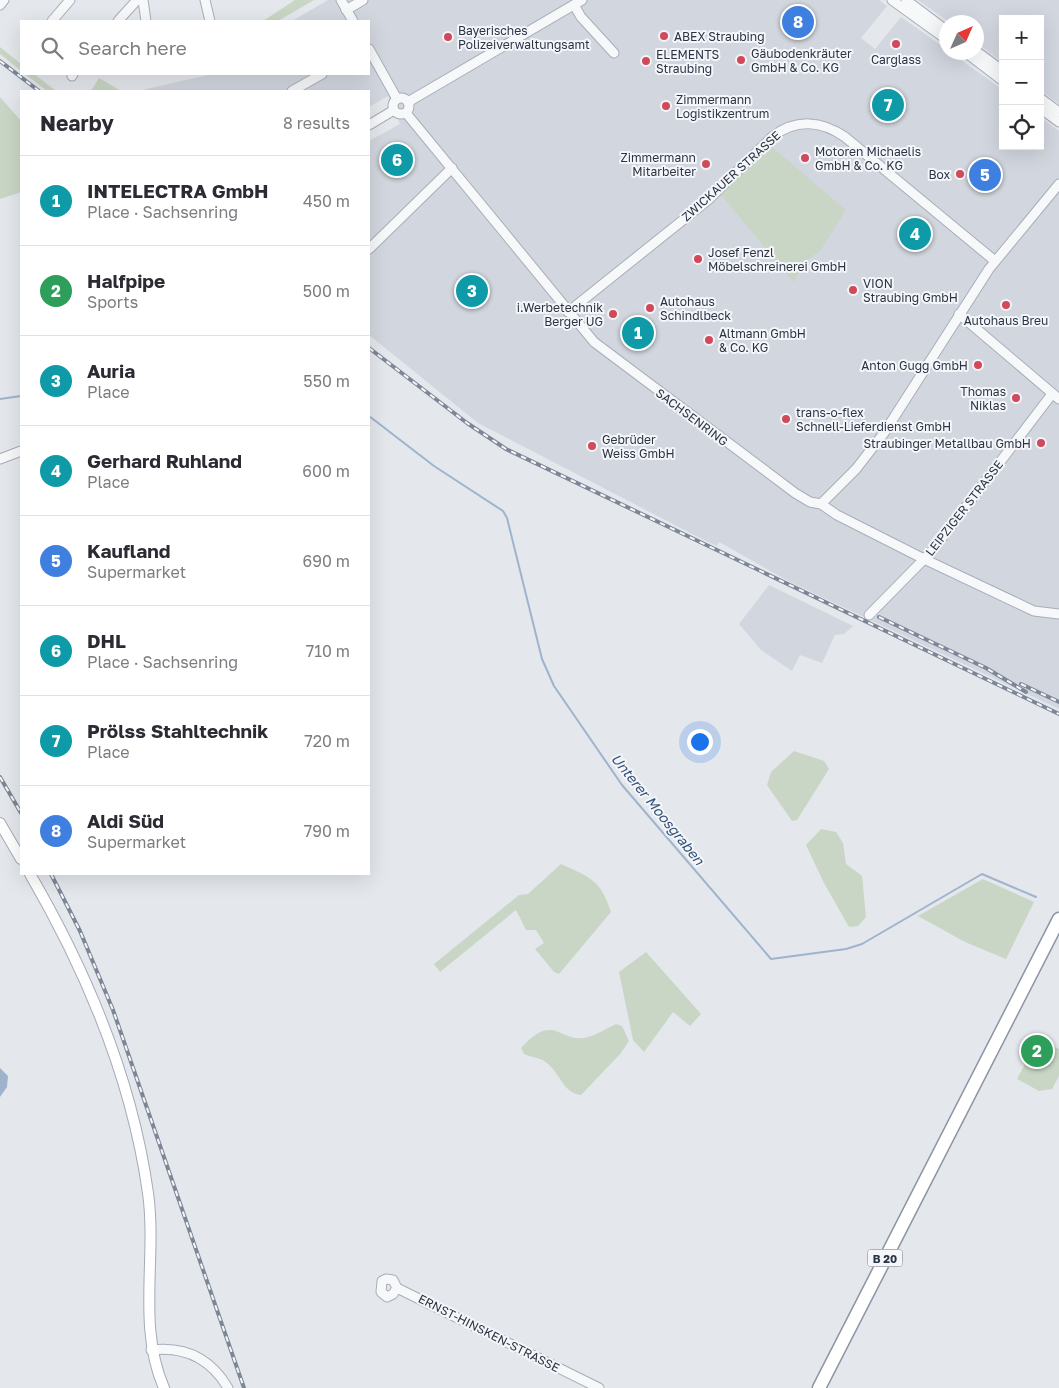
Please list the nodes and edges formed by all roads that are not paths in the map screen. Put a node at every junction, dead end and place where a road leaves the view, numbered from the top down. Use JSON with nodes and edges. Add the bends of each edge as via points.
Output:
{"nodes":[{"id":1,"x":4,"y":0,"type":"edge"},
{"id":2,"x":70,"y":0,"type":"edge"},
{"id":3,"x":137,"y":0,"type":"edge"},
{"id":4,"x":143,"y":0,"type":"edge"},
{"id":5,"x":205,"y":0,"type":"edge"},
{"id":6,"x":341,"y":0,"type":"edge"},
{"id":7,"x":363,"y":0,"type":"edge"},
{"id":8,"x":892,"y":0,"type":"edge"},
{"id":9,"x":906,"y":0,"type":"edge"},
{"id":10,"x":578,"y":2,"type":"edge"},
{"id":11,"x":0,"y":5,"type":"edge"},
{"id":12,"x":346,"y":10,"type":"junction"},
{"id":13,"x":53,"y":20,"type":"edge"},
{"id":14,"x":119,"y":20,"type":"edge"},
{"id":15,"x":146,"y":20,"type":"edge"},
{"id":16,"x":210,"y":20,"type":"edge"},
{"id":17,"x":352,"y":20,"type":"edge"},
{"id":18,"x":939,"y":25,"type":"edge"},
{"id":19,"x":939,"y":34,"type":"edge"},
{"id":20,"x":370,"y":51,"type":"edge"},
{"id":21,"x":614,"y":53,"type":"dead end"},
{"id":22,"x":984,"y":57,"type":"edge"},
{"id":23,"x":976,"y":60,"type":"edge"},
{"id":24,"x":999,"y":67,"type":"edge"},
{"id":25,"x":320,"y":75,"type":"edge"},
{"id":26,"x":999,"y":77,"type":"edge"},
{"id":27,"x":294,"y":90,"type":"edge"},
{"id":28,"x":397,"y":99,"type":"junction"},
{"id":29,"x":1044,"y":101,"type":"edge"},
{"id":30,"x":408,"y":102,"type":"junction"},
{"id":31,"x":394,"y":110,"type":"junction"},
{"id":32,"x":1044,"y":111,"type":"edge"},
{"id":33,"x":1059,"y":112,"type":"edge"},
{"id":34,"x":406,"y":113,"type":"junction"},
{"id":35,"x":1059,"y":122,"type":"edge"},
{"id":36,"x":370,"y":124,"type":"edge"},
{"id":37,"x":452,"y":168,"type":"junction"},
{"id":38,"x":1059,"y":184,"type":"edge"},
{"id":39,"x":370,"y":248,"type":"edge"},
{"id":40,"x":995,"y":261,"type":"junction"},
{"id":41,"x":568,"y":312,"type":"junction"},
{"id":42,"x":959,"y":314,"type":"junction"},
{"id":43,"x":1056,"y":396,"type":"edge"},
{"id":44,"x":20,"y":451,"type":"edge"},
{"id":45,"x":0,"y":459,"type":"edge"},
{"id":46,"x":821,"y":504,"type":"junction"},
{"id":47,"x":924,"y":559,"type":"junction"},
{"id":48,"x":1059,"y":614,"type":"edge"},
{"id":49,"x":869,"y":615,"type":"dead end"},
{"id":50,"x":0,"y":823,"type":"edge"},
{"id":51,"x":20,"y":857,"type":"edge"},
{"id":52,"x":31,"y":875,"type":"edge"},
{"id":53,"x":1059,"y":918,"type":"edge"},
{"id":54,"x":397,"y":1288,"type":"junction"},
{"id":55,"x":152,"y":1350,"type":"junction"},
{"id":56,"x":164,"y":1388,"type":"edge"},
{"id":57,"x":228,"y":1388,"type":"edge"},
{"id":58,"x":600,"y":1388,"type":"edge"},
{"id":59,"x":819,"y":1388,"type":"edge"}],
"edges":[{"from":1,"to":11,"type":"street"},
{"from":2,"to":13,"type":"street"},
{"from":3,"to":14,"type":"street"},
{"from":4,"to":15,"type":"street"},
{"from":5,"to":16,"type":"street"},
{"from":6,"to":12,"type":"street"},
{"from":7,"to":12,"type":"street"},
{"from":8,"to":19,"type":"street"},
{"from":9,"to":18,"type":"street"},
{"from":10,"to":21,"type":"street","via":[[581,17]]},
{"from":10,"to":30,"type":"street"},
{"from":12,"to":17,"type":"street"},
{"from":20,"to":28,"type":"street"},
{"from":22,"to":24,"type":"street"},
{"from":23,"to":26,"type":"street"},
{"from":25,"to":27,"type":"street"},
{"from":28,"to":30,"type":"street","via":[[403,98]]},
{"from":28,"to":31,"type":"street","via":[[393,104]]},
{"from":29,"to":33,"type":"street"},
{"from":30,"to":34,"type":"street"},
{"from":31,"to":34,"type":"street"},
{"from":31,"to":36,"type":"street"},
{"from":32,"to":35,"type":"street"},
{"from":34,"to":37,"type":"street","name":"SACHSENRING"},
{"from":37,"to":39,"type":"street"},
{"from":37,"to":41,"type":"street","name":"SACHSENRING"},
{"from":38,"to":40,"type":"street"},
{"from":40,"to":41,"type":"street","name":"ZWICKAUER STRASSE","via":[[845,137],[820,124],[796,125],[772,137],[708,200]]},
{"from":40,"to":42,"type":"street"},
{"from":41,"to":46,"type":"street","name":"SACHSENRING","via":[[594,342],[621,364],[795,493]]},
{"from":42,"to":43,"type":"street"},
{"from":42,"to":46,"type":"street","via":[[884,433],[856,469]]},
{"from":43,"to":47,"type":"street","name":"LEIPZIGER STRASSE"},
{"from":44,"to":45,"type":"street"},
{"from":46,"to":47,"type":"street","name":"SACHSENRING"},
{"from":47,"to":48,"type":"street","name":"SACHSENRING","via":[[1034,611]]},
{"from":47,"to":49,"type":"street","name":"LEIPZIGER STRASSE"},
{"from":50,"to":51,"type":"main road"},
{"from":52,"to":55,"type":"main road","via":[[94,1000],[117,1062],[136,1128],[148,1194]]},
{"from":53,"to":59,"type":"highway","number":"B 20"},
{"from":54,"to":54,"type":"street","name":"ERNST-HINSKEN-STRASSE","via":[[393,1280],[382,1281],[381,1292],[387,1297]]},
{"from":54,"to":58,"type":"street","name":"ERNST-HINSKEN-STRASSE"},
{"from":55,"to":56,"type":"main road"},
{"from":55,"to":57,"type":"street","via":[[192,1353],[213,1367]]}]}
